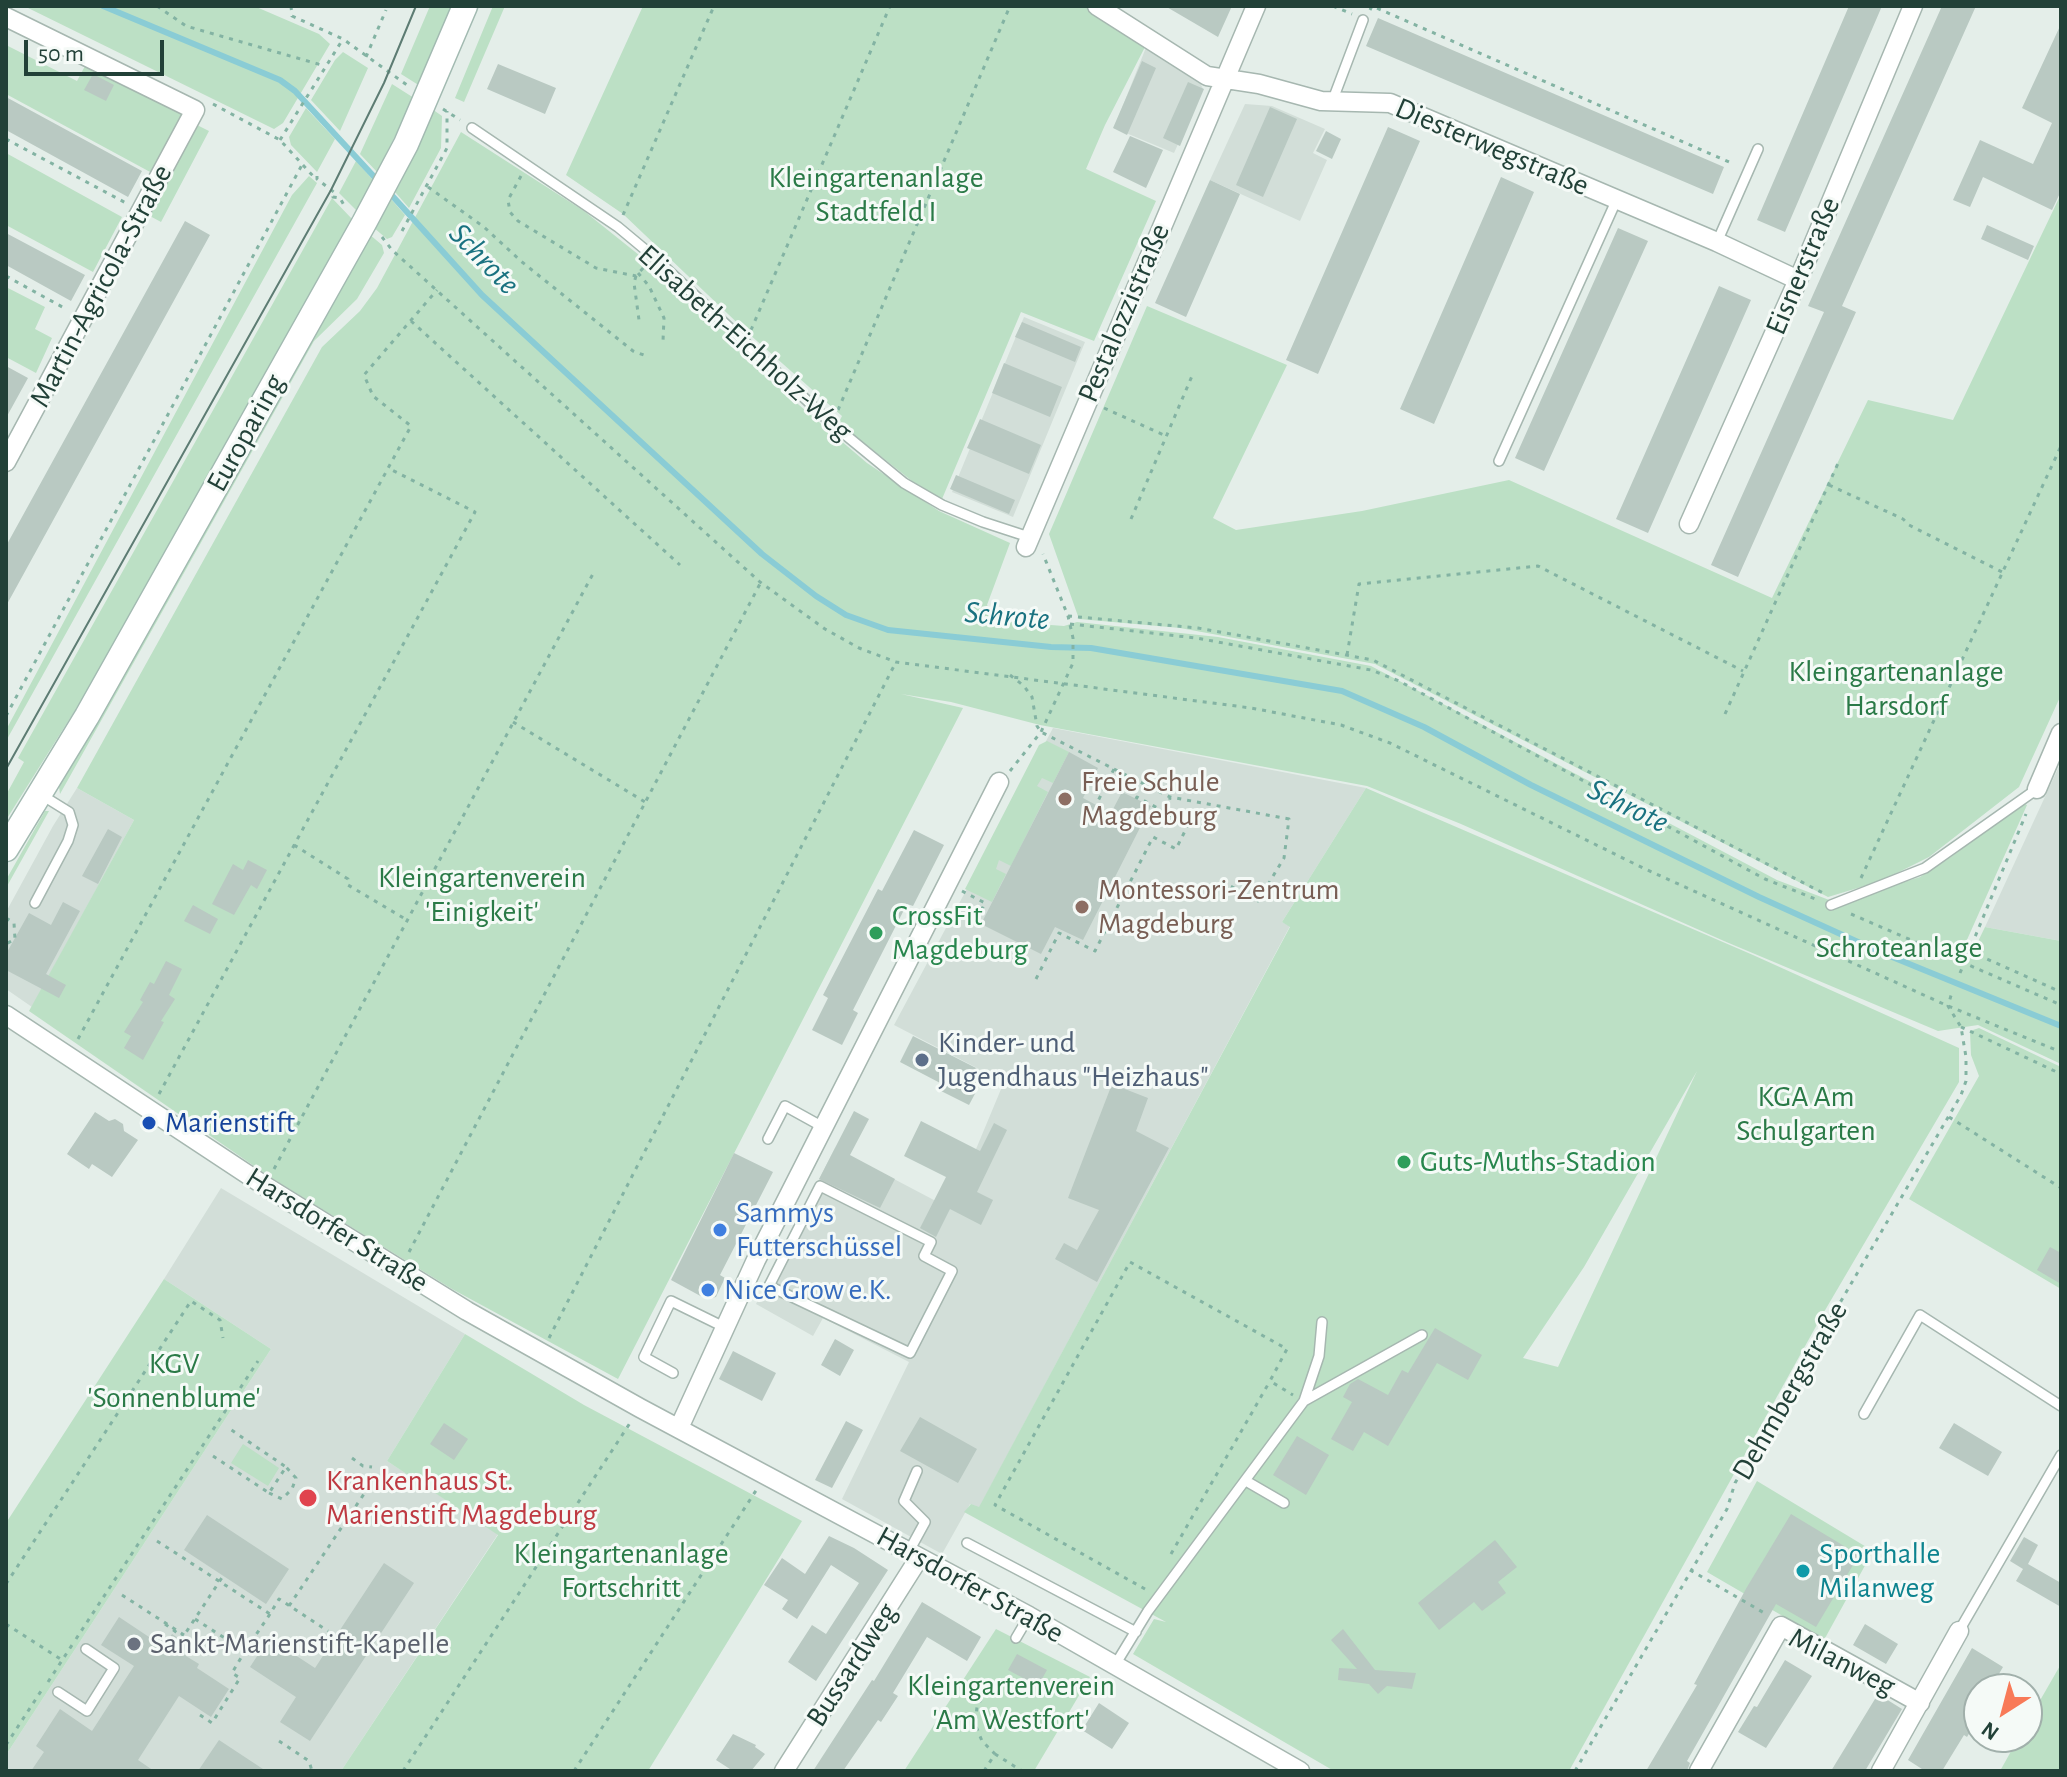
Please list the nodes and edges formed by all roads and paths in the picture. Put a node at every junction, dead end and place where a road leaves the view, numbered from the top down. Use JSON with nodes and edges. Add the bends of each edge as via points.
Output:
{"nodes":[{"id":1,"x":157,"y":6,"type":"edge"},
{"id":2,"x":291,"y":6,"type":"edge"},
{"id":3,"x":465,"y":6,"type":"edge"},
{"id":4,"x":714,"y":6,"type":"edge"},
{"id":5,"x":890,"y":6,"type":"edge"},
{"id":6,"x":1010,"y":6,"type":"edge"},
{"id":7,"x":1097,"y":6,"type":"edge"},
{"id":8,"x":1256,"y":6,"type":"edge"},
{"id":9,"x":1333,"y":6,"type":"edge"},
{"id":10,"x":1913,"y":6,"type":"edge"},
{"id":11,"x":386,"y":10,"type":"dead end"},
{"id":12,"x":6,"y":17,"type":"edge"},
{"id":13,"x":1363,"y":20,"type":"junction"},
{"id":14,"x":343,"y":39,"type":"junction"},
{"id":15,"x":366,"y":57,"type":"junction"},
{"id":16,"x":325,"y":66,"type":"junction"},
{"id":17,"x":1224,"y":80,"type":"junction"},
{"id":18,"x":406,"y":84,"type":"dead end"},
{"id":19,"x":1332,"y":102,"type":"junction"},
{"id":20,"x":434,"y":103,"type":"dead end"},
{"id":21,"x":204,"y":107,"type":"junction"},
{"id":22,"x":447,"y":111,"type":"junction"},
{"id":23,"x":472,"y":128,"type":"joint"},
{"id":24,"x":6,"y":139,"type":"edge"},
{"id":25,"x":280,"y":140,"type":"junction"},
{"id":26,"x":1758,"y":149,"type":"dead end"},
{"id":27,"x":1729,"y":162,"type":"dead end"},
{"id":28,"x":303,"y":163,"type":"junction"},
{"id":29,"x":527,"y":166,"type":"junction"},
{"id":30,"x":428,"y":187,"type":"junction"},
{"id":31,"x":1617,"y":199,"type":"junction"},
{"id":32,"x":363,"y":207,"type":"junction"},
{"id":33,"x":141,"y":211,"type":"junction"},
{"id":34,"x":618,"y":227,"type":"junction"},
{"id":35,"x":402,"y":231,"type":"dead end"},
{"id":36,"x":1717,"y":242,"type":"junction"},
{"id":37,"x":392,"y":250,"type":"dead end"},
{"id":38,"x":654,"y":257,"type":"junction"},
{"id":39,"x":637,"y":274,"type":"junction"},
{"id":40,"x":6,"y":276,"type":"edge"},
{"id":41,"x":1798,"y":280,"type":"junction"},
{"id":42,"x":437,"y":290,"type":"junction"},
{"id":43,"x":83,"y":318,"type":"junction"},
{"id":44,"x":639,"y":320,"type":"dead end"},
{"id":45,"x":411,"y":321,"type":"junction"},
{"id":46,"x":663,"y":341,"type":"dead end"},
{"id":47,"x":745,"y":344,"type":"junction"},
{"id":48,"x":649,"y":357,"type":"dead end"},
{"id":49,"x":1192,"y":376,"type":"dead end"},
{"id":50,"x":1101,"y":407,"type":"dead end"},
{"id":51,"x":831,"y":423,"type":"junction"},
{"id":52,"x":1166,"y":436,"type":"junction"},
{"id":53,"x":2061,"y":446,"type":"edge"},
{"id":54,"x":1840,"y":459,"type":"dead end"},
{"id":55,"x":1499,"y":461,"type":"dead end"},
{"id":56,"x":6,"y":462,"type":"edge"},
{"id":57,"x":388,"y":468,"type":"junction"},
{"id":58,"x":1829,"y":485,"type":"junction"},
{"id":59,"x":1131,"y":519,"type":"dead end"},
{"id":60,"x":1689,"y":524,"type":"dead end"},
{"id":61,"x":1027,"y":542,"type":"junction"},
{"id":62,"x":680,"y":565,"type":"dead end"},
{"id":63,"x":595,"y":570,"type":"dead end"},
{"id":64,"x":2002,"y":572,"type":"junction"},
{"id":65,"x":761,"y":582,"type":"junction"},
{"id":66,"x":1068,"y":616,"type":"junction"},
{"id":67,"x":1070,"y":624,"type":"junction"},
{"id":68,"x":1347,"y":655,"type":"junction"},
{"id":69,"x":896,"y":662,"type":"junction"},
{"id":70,"x":1743,"y":671,"type":"junction"},
{"id":71,"x":1010,"y":675,"type":"junction"},
{"id":72,"x":1066,"y":682,"type":"junction"},
{"id":73,"x":1725,"y":714,"type":"dead end"},
{"id":74,"x":6,"y":716,"type":"edge"},
{"id":75,"x":513,"y":722,"type":"junction"},
{"id":76,"x":1041,"y":732,"type":"junction"},
{"id":77,"x":2061,"y":733,"type":"edge"},
{"id":78,"x":1114,"y":769,"type":"junction"},
{"id":79,"x":999,"y":782,"type":"joint"},
{"id":80,"x":2037,"y":789,"type":"junction"},
{"id":81,"x":40,"y":794,"type":"junction"},
{"id":82,"x":1170,"y":797,"type":"junction"},
{"id":83,"x":1136,"y":799,"type":"dead end"},
{"id":84,"x":645,"y":802,"type":"junction"},
{"id":85,"x":1096,"y":805,"type":"dead end"},
{"id":86,"x":1167,"y":813,"type":"junction"},
{"id":87,"x":294,"y":845,"type":"junction"},
{"id":88,"x":6,"y":849,"type":"edge"},
{"id":89,"x":1221,"y":881,"type":"dead end"},
{"id":90,"x":1859,"y":882,"type":"dead end"},
{"id":91,"x":948,"y":884,"type":"junction"},
{"id":92,"x":1829,"y":900,"type":"junction"},
{"id":93,"x":35,"y":903,"type":"dead end"},
{"id":94,"x":6,"y":918,"type":"edge"},
{"id":95,"x":977,"y":919,"type":"dead end"},
{"id":96,"x":407,"y":920,"type":"junction"},
{"id":97,"x":6,"y":944,"type":"edge"},
{"id":98,"x":1969,"y":951,"type":"junction"},
{"id":99,"x":1965,"y":962,"type":"junction"},
{"id":100,"x":1960,"y":973,"type":"dead end"},
{"id":101,"x":1036,"y":979,"type":"dead end"},
{"id":102,"x":1952,"y":992,"type":"dead end"},
{"id":103,"x":2061,"y":992,"type":"edge"},
{"id":104,"x":2061,"y":1005,"type":"edge"},
{"id":105,"x":1948,"y":1006,"type":"junction"},
{"id":106,"x":6,"y":1015,"type":"edge"},
{"id":107,"x":1961,"y":1027,"type":"junction"},
{"id":108,"x":75,"y":1045,"type":"dead end"},
{"id":109,"x":2061,"y":1052,"type":"edge"},
{"id":110,"x":2061,"y":1074,"type":"edge"},
{"id":111,"x":156,"y":1099,"type":"dead end"},
{"id":112,"x":1949,"y":1116,"type":"junction"},
{"id":113,"x":823,"y":1127,"type":"junction"},
{"id":114,"x":768,"y":1139,"type":"dead end"},
{"id":115,"x":270,"y":1177,"type":"dead end"},
{"id":116,"x":820,"y":1186,"type":"joint"},
{"id":117,"x":2061,"y":1188,"type":"edge"},
{"id":118,"x":404,"y":1261,"type":"dead end"},
{"id":119,"x":1322,"y":1322,"type":"dead end"},
{"id":120,"x":726,"y":1328,"type":"junction"},
{"id":121,"x":1422,"y":1335,"type":"dead end"},
{"id":122,"x":223,"y":1338,"type":"dead end"},
{"id":123,"x":548,"y":1341,"type":"dead end"},
{"id":124,"x":258,"y":1361,"type":"dead end"},
{"id":125,"x":673,"y":1373,"type":"dead end"},
{"id":126,"x":1270,"y":1381,"type":"junction"},
{"id":127,"x":1304,"y":1401,"type":"junction"},
{"id":128,"x":2061,"y":1406,"type":"edge"},
{"id":129,"x":640,"y":1408,"type":"junction"},
{"id":130,"x":1864,"y":1414,"type":"dead end"},
{"id":131,"x":679,"y":1428,"type":"junction"},
{"id":132,"x":230,"y":1429,"type":"dead end"},
{"id":133,"x":2061,"y":1455,"type":"edge"},
{"id":134,"x":213,"y":1456,"type":"dead end"},
{"id":135,"x":352,"y":1458,"type":"dead end"},
{"id":136,"x":286,"y":1467,"type":"junction"},
{"id":137,"x":372,"y":1467,"type":"dead end"},
{"id":138,"x":917,"y":1471,"type":"dead end"},
{"id":139,"x":766,"y":1474,"type":"junction"},
{"id":140,"x":374,"y":1479,"type":"dead end"},
{"id":141,"x":1246,"y":1481,"type":"junction"},
{"id":142,"x":269,"y":1493,"type":"junction"},
{"id":143,"x":1284,"y":1503,"type":"dead end"},
{"id":144,"x":157,"y":1541,"type":"dead end"},
{"id":145,"x":967,"y":1543,"type":"dead end"},
{"id":146,"x":914,"y":1555,"type":"junction"},
{"id":147,"x":1165,"y":1565,"type":"dead end"},
{"id":148,"x":1690,"y":1570,"type":"junction"},
{"id":149,"x":223,"y":1576,"type":"dead end"},
{"id":150,"x":220,"y":1581,"type":"junction"},
{"id":151,"x":6,"y":1584,"type":"edge"},
{"id":152,"x":1150,"y":1591,"type":"dead end"},
{"id":153,"x":122,"y":1595,"type":"dead end"},
{"id":154,"x":289,"y":1606,"type":"junction"},
{"id":155,"x":270,"y":1614,"type":"junction"},
{"id":156,"x":1029,"y":1616,"type":"junction"},
{"id":157,"x":195,"y":1619,"type":"junction"},
{"id":158,"x":6,"y":1624,"type":"edge"},
{"id":159,"x":1781,"y":1626,"type":"junction"},
{"id":160,"x":328,"y":1631,"type":"dead end"},
{"id":161,"x":1959,"y":1631,"type":"joint"},
{"id":162,"x":1136,"y":1632,"type":"junction"},
{"id":163,"x":1016,"y":1638,"type":"dead end"},
{"id":164,"x":86,"y":1649,"type":"dead end"},
{"id":165,"x":245,"y":1651,"type":"junction"},
{"id":166,"x":62,"y":1660,"type":"junction"},
{"id":167,"x":1115,"y":1665,"type":"junction"},
{"id":168,"x":991,"y":1681,"type":"dead end"},
{"id":169,"x":58,"y":1692,"type":"dead end"},
{"id":170,"x":1920,"y":1703,"type":"junction"},
{"id":171,"x":200,"y":1715,"type":"dead end"},
{"id":172,"x":279,"y":1741,"type":"dead end"},
{"id":173,"x":6,"y":1745,"type":"edge"},
{"id":174,"x":995,"y":1754,"type":"junction"},
{"id":175,"x":1278,"y":1765,"type":"edge"},
{"id":176,"x":312,"y":1771,"type":"edge"},
{"id":177,"x":403,"y":1771,"type":"edge"},
{"id":178,"x":574,"y":1771,"type":"edge"},
{"id":179,"x":784,"y":1771,"type":"edge"},
{"id":180,"x":984,"y":1771,"type":"edge"},
{"id":181,"x":1022,"y":1771,"type":"edge"},
{"id":182,"x":1300,"y":1771,"type":"edge"},
{"id":183,"x":1575,"y":1771,"type":"edge"},
{"id":184,"x":1699,"y":1771,"type":"edge"},
{"id":185,"x":1881,"y":1771,"type":"edge"}],
"edges":[{"from":1,"to":16,"type":"path","via":[[186,26]]},
{"from":2,"to":14,"type":"path","via":[[292,16]]},
{"from":3,"to":32,"type":"main road","name":"Europaring","via":[[392,171]]},
{"from":4,"to":34,"type":"path"},
{"from":5,"to":47,"type":"path"},
{"from":6,"to":51,"type":"path"},
{"from":7,"to":17,"type":"street","via":[[1202,73]]},
{"from":8,"to":17,"type":"street","name":"Pestalozzistraße"},
{"from":9,"to":13,"type":"path"},
{"from":10,"to":41,"type":"street","name":"Eisnerstraße"},
{"from":11,"to":15,"type":"path"},
{"from":12,"to":21,"type":"street"},
{"from":13,"to":19,"type":"lane"},
{"from":13,"to":27,"type":"path","via":[[1372,6]]},
{"from":14,"to":15,"type":"path"},
{"from":14,"to":16,"type":"path"},
{"from":15,"to":18,"type":"path"},
{"from":16,"to":25,"type":"path"},
{"from":17,"to":19,"type":"street","name":"Diesterwegstraße"},
{"from":17,"to":61,"type":"street","name":"Pestalozzistraße"},
{"from":19,"to":31,"type":"street","name":"Diesterwegstraße","via":[[1390,103]]},
{"from":20,"to":22,"type":"path"},
{"from":21,"to":25,"type":"path"},
{"from":21,"to":33,"type":"street","name":"Martin-Agricola-Straße"},
{"from":22,"to":23,"type":"path"},
{"from":22,"to":30,"type":"path","via":[[447,148]]},
{"from":23,"to":29,"type":"lane","name":"Elisabeth-Eichholz-Weg"},
{"from":24,"to":33,"type":"path"},
{"from":25,"to":28,"type":"path"},
{"from":26,"to":36,"type":"lane"},
{"from":28,"to":32,"type":"path","via":[[348,211]]},
{"from":28,"to":74,"type":"path"},
{"from":29,"to":34,"type":"lane","name":"Elisabeth-Eichholz-Weg"},
{"from":29,"to":39,"type":"path","via":[[509,197],[515,218],[596,268]]},
{"from":30,"to":35,"type":"path"},
{"from":30,"to":48,"type":"path","via":[[633,351]]},
{"from":31,"to":36,"type":"street","name":"Diesterwegstraße"},
{"from":31,"to":55,"type":"lane","name":"Diesterwegstraße"},
{"from":32,"to":81,"type":"main road","name":"Europaring","via":[[103,690]]},
{"from":33,"to":43,"type":"street","name":"Martin-Agricola-Straße"},
{"from":34,"to":38,"type":"lane","name":"Elisabeth-Eichholz-Weg"},
{"from":36,"to":41,"type":"street","name":"Diesterwegstraße"},
{"from":37,"to":42,"type":"path"},
{"from":38,"to":39,"type":"path"},
{"from":38,"to":47,"type":"lane","name":"Elisabeth-Eichholz-Weg"},
{"from":39,"to":44,"type":"path"},
{"from":39,"to":46,"type":"path","via":[[664,318]]},
{"from":40,"to":43,"type":"path"},
{"from":41,"to":60,"type":"street","name":"Eisnerstraße"},
{"from":42,"to":45,"type":"path"},
{"from":42,"to":65,"type":"path"},
{"from":43,"to":56,"type":"street","name":"Martin-Agricola-Straße"},
{"from":45,"to":57,"type":"path","via":[[364,375],[373,396],[411,426]]},
{"from":45,"to":62,"type":"path"},
{"from":47,"to":51,"type":"lane","name":"Elisabeth-Eichholz-Weg"},
{"from":49,"to":52,"type":"path"},
{"from":50,"to":52,"type":"path"},
{"from":51,"to":61,"type":"lane","name":"Elisabeth-Eichholz-Weg","via":[[922,494]]},
{"from":52,"to":59,"type":"path"},
{"from":53,"to":64,"type":"path"},
{"from":54,"to":58,"type":"path"},
{"from":57,"to":87,"type":"path","via":[[475,512]]},
{"from":57,"to":108,"type":"path"},
{"from":58,"to":64,"type":"path"},
{"from":58,"to":70,"type":"path"},
{"from":61,"to":66,"type":"path","via":[[1040,548]]},
{"from":63,"to":75,"type":"path"},
{"from":64,"to":90,"type":"path"},
{"from":65,"to":69,"type":"path","via":[[825,629]]},
{"from":65,"to":84,"type":"path"},
{"from":66,"to":67,"type":"path"},
{"from":66,"to":68,"type":"path","via":[[1198,628]]},
{"from":67,"to":72,"type":"path","via":[[1073,663]]},
{"from":67,"to":92,"type":"path","via":[[1196,638],[1371,670],[1765,879]]},
{"from":68,"to":70,"type":"path","via":[[1359,584],[1538,566]]},
{"from":68,"to":92,"type":"path","via":[[1373,660]]},
{"from":69,"to":71,"type":"path"},
{"from":69,"to":123,"type":"path"},
{"from":70,"to":73,"type":"path"},
{"from":71,"to":72,"type":"path"},
{"from":71,"to":76,"type":"path","via":[[1029,692]]},
{"from":72,"to":76,"type":"path"},
{"from":72,"to":105,"type":"path","via":[[1341,725]]},
{"from":75,"to":84,"type":"path"},
{"from":75,"to":96,"type":"path"},
{"from":76,"to":78,"type":"path"},
{"from":76,"to":79,"type":"path"},
{"from":77,"to":80,"type":"street"},
{"from":78,"to":82,"type":"path"},
{"from":78,"to":85,"type":"path"},
{"from":79,"to":91,"type":"street"},
{"from":80,"to":92,"type":"lane","via":[[1925,868]]},
{"from":80,"to":98,"type":"path"},
{"from":81,"to":88,"type":"main road","name":"Europaring"},
{"from":81,"to":93,"type":"lane","via":[[69,812],[73,831]]},
{"from":82,"to":86,"type":"path"},
{"from":82,"to":89,"type":"path","via":[[1289,819],[1284,858],[1258,901]]},
{"from":83,"to":86,"type":"path"},
{"from":84,"to":118,"type":"path"},
{"from":86,"to":101,"type":"path","via":[[1188,825],[1176,849],[1153,837],[1095,951],[1060,931]]},
{"from":87,"to":96,"type":"path"},
{"from":87,"to":111,"type":"path"},
{"from":91,"to":95,"type":"path","via":[[985,903]]},
{"from":91,"to":113,"type":"street"},
{"from":92,"to":99,"type":"path"},
{"from":94,"to":97,"type":"path","via":[[14,923],[15,934]]},
{"from":96,"to":115,"type":"path"},
{"from":98,"to":99,"type":"path"},
{"from":98,"to":103,"type":"path"},
{"from":99,"to":100,"type":"path"},
{"from":99,"to":104,"type":"path"},
{"from":102,"to":105,"type":"path"},
{"from":105,"to":107,"type":"path","name":"Dehmbergstraße"},
{"from":105,"to":109,"type":"path"},
{"from":106,"to":129,"type":"street","name":"Harsdorfer Straße","via":[[354,1242]]},
{"from":107,"to":110,"type":"path"},
{"from":107,"to":112,"type":"path","name":"Dehmbergstraße","via":[[1966,1081]]},
{"from":112,"to":117,"type":"path"},
{"from":112,"to":148,"type":"path","name":"Dehmbergstraße","via":[[1735,1483],[1727,1509]]},
{"from":113,"to":114,"type":"lane","via":[[785,1106]]},
{"from":113,"to":120,"type":"street"},
{"from":116,"to":116,"type":"lane","via":[[931,1242],[924,1256],[952,1271],[910,1353],[769,1286]]},
{"from":119,"to":127,"type":"lane","via":[[1319,1356]]},
{"from":120,"to":125,"type":"lane","via":[[671,1301],[644,1357]]},
{"from":120,"to":131,"type":"street"},
{"from":121,"to":127,"type":"lane"},
{"from":122,"to":151,"type":"path","via":[[220,1320],[191,1301]]},
{"from":124,"to":166,"type":"path"},
{"from":126,"to":127,"type":"path"},
{"from":126,"to":147,"type":"path"},
{"from":126,"to":152,"type":"path","via":[[1287,1349],[1130,1262],[995,1505]]},
{"from":127,"to":141,"type":"lane"},
{"from":128,"to":130,"type":"lane","via":[[1920,1315]]},
{"from":129,"to":131,"type":"street","name":"Harsdorfer Straße"},
{"from":129,"to":177,"type":"path"},
{"from":131,"to":139,"type":"street","name":"Harsdorfer Straße"},
{"from":132,"to":136,"type":"path"},
{"from":133,"to":161,"type":"lane"},
{"from":134,"to":142,"type":"path"},
{"from":135,"to":137,"type":"path"},
{"from":136,"to":142,"type":"path"},
{"from":136,"to":142,"type":"path","via":[[296,1478],[292,1489],[282,1499]]},
{"from":138,"to":146,"type":"lane","via":[[904,1501],[925,1522]]},
{"from":139,"to":146,"type":"street","name":"Harsdorfer Straße"},
{"from":139,"to":178,"type":"path"},
{"from":140,"to":154,"type":"path"},
{"from":141,"to":143,"type":"lane"},
{"from":141,"to":162,"type":"lane"},
{"from":144,"to":150,"type":"path"},
{"from":145,"to":162,"type":"lane"},
{"from":146,"to":156,"type":"street","name":"Harsdorfer Straße"},
{"from":146,"to":179,"type":"street","name":"Bussardweg"},
{"from":148,"to":159,"type":"path"},
{"from":148,"to":183,"type":"path","name":"Dehmbergstraße"},
{"from":149,"to":150,"type":"path"},
{"from":150,"to":155,"type":"path"},
{"from":150,"to":157,"type":"path"},
{"from":153,"to":157,"type":"path","via":[[183,1638]]},
{"from":154,"to":155,"type":"path","via":[[279,1599]]},
{"from":154,"to":160,"type":"path"},
{"from":155,"to":165,"type":"path"},
{"from":156,"to":163,"type":"lane"},
{"from":156,"to":167,"type":"street","name":"Harsdorfer Straße"},
{"from":157,"to":165,"type":"path"},
{"from":158,"to":166,"type":"path"},
{"from":159,"to":170,"type":"street","name":"Milanweg"},
{"from":159,"to":184,"type":"street","name":"Milanweg"},
{"from":161,"to":170,"type":"street","name":"Milanweg"},
{"from":162,"to":167,"type":"lane"},
{"from":164,"to":169,"type":"lane","via":[[114,1668],[87,1711]]},
{"from":165,"to":171,"type":"path","via":[[232,1673],[240,1678],[212,1723]]},
{"from":166,"to":173,"type":"path"},
{"from":167,"to":175,"type":"street","name":"Harsdorfer Straße"},
{"from":168,"to":174,"type":"path","via":[[977,1707],[975,1724]]},
{"from":170,"to":185,"type":"street","name":"Milanweg"},
{"from":172,"to":176,"type":"path","via":[[309,1761]]},
{"from":174,"to":180,"type":"path"},
{"from":174,"to":181,"type":"path"},
{"from":175,"to":182,"type":"street","name":"Harsdorfer Straße"}]}
